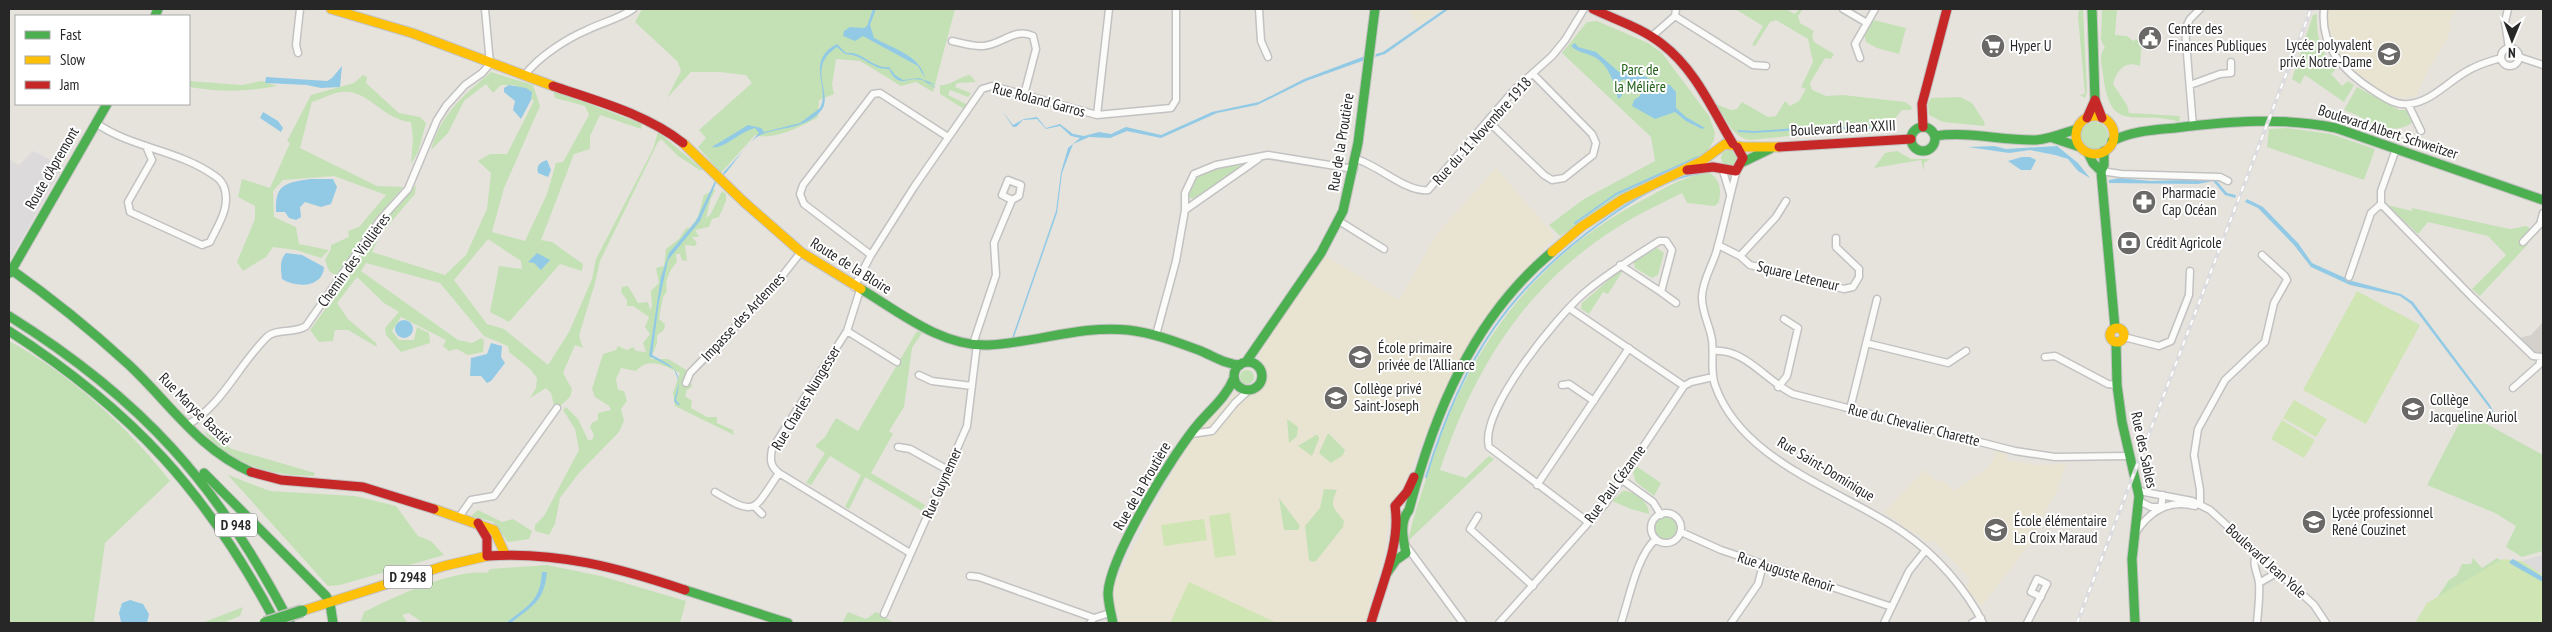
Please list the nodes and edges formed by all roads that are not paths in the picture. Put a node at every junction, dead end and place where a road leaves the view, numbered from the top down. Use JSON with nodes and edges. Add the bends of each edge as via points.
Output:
{"nodes":[{"id":1,"x":300,"y":9,"type":"edge"},
{"id":2,"x":331,"y":9,"type":"edge"},
{"id":3,"x":485,"y":9,"type":"edge"},
{"id":4,"x":634,"y":9,"type":"edge"},
{"id":5,"x":1109,"y":9,"type":"edge"},
{"id":6,"x":1176,"y":9,"type":"edge"},
{"id":7,"x":1259,"y":9,"type":"edge"},
{"id":8,"x":1376,"y":9,"type":"edge"},
{"id":9,"x":1584,"y":9,"type":"edge"},
{"id":10,"x":1593,"y":9,"type":"edge"},
{"id":11,"x":1676,"y":9,"type":"edge"},
{"id":12,"x":1843,"y":9,"type":"edge"},
{"id":13,"x":1875,"y":9,"type":"edge"},
{"id":14,"x":1946,"y":9,"type":"edge"},
{"id":15,"x":2092,"y":9,"type":"edge"},
{"id":16,"x":2200,"y":9,"type":"edge"},
{"id":17,"x":2324,"y":9,"type":"edge"},
{"id":18,"x":2508,"y":9,"type":"edge"},
{"id":19,"x":1676,"y":16,"type":"junction"},
{"id":20,"x":1867,"y":23,"type":"junction"},
{"id":21,"x":1651,"y":37,"type":"junction"},
{"id":22,"x":952,"y":41,"type":"dead end"},
{"id":23,"x":2509,"y":48,"type":"junction"},
{"id":24,"x":298,"y":53,"type":"dead end"},
{"id":25,"x":1268,"y":57,"type":"dead end"},
{"id":26,"x":2519,"y":57,"type":"junction"},
{"id":27,"x":1860,"y":58,"type":"dead end"},
{"id":28,"x":2501,"y":58,"type":"junction"},
{"id":29,"x":2230,"y":62,"type":"dead end"},
{"id":30,"x":490,"y":64,"type":"junction"},
{"id":31,"x":2543,"y":64,"type":"edge"},
{"id":32,"x":1766,"y":66,"type":"dead end"},
{"id":33,"x":1533,"y":74,"type":"junction"},
{"id":34,"x":524,"y":76,"type":"junction"},
{"id":35,"x":2190,"y":85,"type":"junction"},
{"id":36,"x":1024,"y":95,"type":"junction"},
{"id":37,"x":2095,"y":100,"type":"junction"},
{"id":38,"x":2408,"y":104,"type":"junction"},
{"id":39,"x":106,"y":105,"type":"edge"},
{"id":40,"x":1717,"y":114,"type":"junction"},
{"id":41,"x":1097,"y":115,"type":"junction"},
{"id":42,"x":2087,"y":118,"type":"junction"},
{"id":43,"x":2102,"y":118,"type":"junction"},
{"id":44,"x":1488,"y":121,"type":"junction"},
{"id":45,"x":96,"y":123,"type":"junction"},
{"id":46,"x":1923,"y":127,"type":"junction"},
{"id":47,"x":2111,"y":127,"type":"junction"},
{"id":48,"x":2193,"y":127,"type":"junction"},
{"id":49,"x":2077,"y":129,"type":"junction"},
{"id":50,"x":2421,"y":131,"type":"dead end"},
{"id":51,"x":2128,"y":133,"type":"junction"},
{"id":52,"x":1935,"y":136,"type":"junction"},
{"id":53,"x":948,"y":137,"type":"junction"},
{"id":54,"x":2053,"y":138,"type":"junction"},
{"id":55,"x":1911,"y":139,"type":"junction"},
{"id":56,"x":2112,"y":142,"type":"junction"},
{"id":57,"x":1735,"y":145,"type":"junction"},
{"id":58,"x":146,"y":146,"type":"junction"},
{"id":59,"x":1777,"y":147,"type":"junction"},
{"id":60,"x":2396,"y":149,"type":"junction"},
{"id":61,"x":1717,"y":150,"type":"junction"},
{"id":62,"x":2084,"y":150,"type":"junction"},
{"id":63,"x":2104,"y":151,"type":"junction"},
{"id":64,"x":1260,"y":158,"type":"junction"},
{"id":65,"x":1355,"y":164,"type":"junction"},
{"id":66,"x":1740,"y":166,"type":"junction"},
{"id":67,"x":1720,"y":169,"type":"junction"},
{"id":68,"x":2101,"y":171,"type":"junction"},
{"id":69,"x":1680,"y":172,"type":"junction"},
{"id":70,"x":2228,"y":181,"type":"dead end"},
{"id":71,"x":1730,"y":195,"type":"junction"},
{"id":72,"x":1012,"y":200,"type":"dead end"},
{"id":73,"x":2543,"y":200,"type":"edge"},
{"id":74,"x":1786,"y":201,"type":"dead end"},
{"id":75,"x":2380,"y":204,"type":"junction"},
{"id":76,"x":1185,"y":210,"type":"junction"},
{"id":77,"x":2543,"y":213,"type":"edge"},
{"id":78,"x":1339,"y":221,"type":"junction"},
{"id":79,"x":1836,"y":238,"type":"dead end"},
{"id":80,"x":2523,"y":242,"type":"dead end"},
{"id":81,"x":1718,"y":244,"type":"junction"},
{"id":82,"x":1384,"y":249,"type":"dead end"},
{"id":83,"x":800,"y":252,"type":"junction"},
{"id":84,"x":871,"y":255,"type":"junction"},
{"id":85,"x":2262,"y":255,"type":"dead end"},
{"id":86,"x":1740,"y":256,"type":"junction"},
{"id":87,"x":1620,"y":265,"type":"junction"},
{"id":88,"x":10,"y":270,"type":"edge"},
{"id":89,"x":2190,"y":271,"type":"dead end"},
{"id":90,"x":2349,"y":277,"type":"dead end"},
{"id":91,"x":857,"y":288,"type":"junction"},
{"id":92,"x":1661,"y":292,"type":"junction"},
{"id":93,"x":1877,"y":298,"type":"dead end"},
{"id":94,"x":1676,"y":303,"type":"dead end"},
{"id":95,"x":1569,"y":308,"type":"junction"},
{"id":96,"x":9,"y":316,"type":"edge"},
{"id":97,"x":1784,"y":320,"type":"dead end"},
{"id":98,"x":9,"y":331,"type":"edge"},
{"id":99,"x":847,"y":331,"type":"junction"},
{"id":100,"x":1156,"y":335,"type":"junction"},
{"id":101,"x":2120,"y":339,"type":"junction"},
{"id":102,"x":1866,"y":343,"type":"junction"},
{"id":103,"x":975,"y":344,"type":"junction"},
{"id":104,"x":1256,"y":345,"type":"junction"},
{"id":105,"x":1629,"y":348,"type":"junction"},
{"id":106,"x":1713,"y":351,"type":"junction"},
{"id":107,"x":1966,"y":351,"type":"dead end"},
{"id":108,"x":2045,"y":357,"type":"dead end"},
{"id":109,"x":2542,"y":357,"type":"edge"},
{"id":110,"x":897,"y":362,"type":"dead end"},
{"id":111,"x":1227,"y":364,"type":"junction"},
{"id":112,"x":1243,"y":364,"type":"junction"},
{"id":113,"x":1259,"y":368,"type":"junction"},
{"id":114,"x":919,"y":375,"type":"dead end"},
{"id":115,"x":1234,"y":377,"type":"junction"},
{"id":116,"x":1713,"y":377,"type":"junction"},
{"id":117,"x":686,"y":382,"type":"dead end"},
{"id":118,"x":1562,"y":385,"type":"dead end"},
{"id":119,"x":2117,"y":385,"type":"junction"},
{"id":120,"x":972,"y":386,"type":"junction"},
{"id":121,"x":1684,"y":386,"type":"junction"},
{"id":122,"x":1778,"y":387,"type":"junction"},
{"id":123,"x":2514,"y":388,"type":"dead end"},
{"id":124,"x":1246,"y":389,"type":"junction"},
{"id":125,"x":1228,"y":393,"type":"junction"},
{"id":126,"x":1594,"y":401,"type":"junction"},
{"id":127,"x":557,"y":408,"type":"dead end"},
{"id":128,"x":1850,"y":409,"type":"junction"},
{"id":129,"x":187,"y":425,"type":"junction"},
{"id":130,"x":1190,"y":434,"type":"junction"},
{"id":131,"x":166,"y":438,"type":"junction"},
{"id":132,"x":898,"y":447,"type":"dead end"},
{"id":133,"x":2129,"y":456,"type":"junction"},
{"id":134,"x":1420,"y":468,"type":"junction"},
{"id":135,"x":948,"y":470,"type":"junction"},
{"id":136,"x":779,"y":473,"type":"junction"},
{"id":137,"x":1621,"y":479,"type":"junction"},
{"id":138,"x":1538,"y":485,"type":"junction"},
{"id":139,"x":715,"y":492,"type":"dead end"},
{"id":140,"x":2163,"y":495,"type":"junction"},
{"id":141,"x":2139,"y":496,"type":"junction"},
{"id":142,"x":2200,"y":503,"type":"junction"},
{"id":143,"x":754,"y":506,"type":"junction"},
{"id":144,"x":2161,"y":507,"type":"junction"},
{"id":145,"x":1404,"y":512,"type":"junction"},
{"id":146,"x":762,"y":514,"type":"dead end"},
{"id":147,"x":1661,"y":515,"type":"junction"},
{"id":148,"x":1478,"y":516,"type":"dead end"},
{"id":149,"x":459,"y":517,"type":"junction"},
{"id":150,"x":1588,"y":522,"type":"junction"},
{"id":151,"x":478,"y":523,"type":"junction"},
{"id":152,"x":1681,"y":532,"type":"junction"},
{"id":153,"x":2134,"y":536,"type":"junction"},
{"id":154,"x":1656,"y":539,"type":"junction"},
{"id":155,"x":1400,"y":550,"type":"junction"},
{"id":156,"x":1925,"y":551,"type":"junction"},
{"id":157,"x":910,"y":553,"type":"junction"},
{"id":158,"x":2258,"y":553,"type":"junction"},
{"id":159,"x":505,"y":554,"type":"junction"},
{"id":160,"x":487,"y":556,"type":"junction"},
{"id":161,"x":1763,"y":565,"type":"junction"},
{"id":162,"x":2278,"y":572,"type":"junction"},
{"id":163,"x":970,"y":576,"type":"dead end"},
{"id":164,"x":2259,"y":583,"type":"junction"},
{"id":165,"x":1532,"y":586,"type":"junction"},
{"id":166,"x":2041,"y":597,"type":"dead end"},
{"id":167,"x":330,"y":602,"type":"junction"},
{"id":168,"x":1892,"y":607,"type":"junction"},
{"id":169,"x":884,"y":614,"type":"dead end"},
{"id":170,"x":1112,"y":618,"type":"edge"},
{"id":171,"x":1092,"y":621,"type":"edge"},
{"id":172,"x":1982,"y":621,"type":"edge"},
{"id":173,"x":265,"y":623,"type":"edge"},
{"id":174,"x":275,"y":623,"type":"edge"},
{"id":175,"x":290,"y":623,"type":"edge"},
{"id":176,"x":333,"y":623,"type":"edge"},
{"id":177,"x":788,"y":623,"type":"edge"},
{"id":178,"x":1371,"y":623,"type":"edge"},
{"id":179,"x":1463,"y":623,"type":"edge"},
{"id":180,"x":1500,"y":623,"type":"edge"},
{"id":181,"x":1621,"y":623,"type":"edge"},
{"id":182,"x":1731,"y":623,"type":"edge"},
{"id":183,"x":1884,"y":623,"type":"edge"},
{"id":184,"x":1972,"y":623,"type":"edge"},
{"id":185,"x":2027,"y":623,"type":"edge"},
{"id":186,"x":2135,"y":623,"type":"edge"},
{"id":187,"x":2257,"y":623,"type":"edge"},
{"id":188,"x":2326,"y":623,"type":"edge"}],
"edges":[{"from":1,"to":24,"type":"street"},
{"from":2,"to":30,"type":"main road","name":"Route de la Bloire","via":[[412,33]]},
{"from":3,"to":30,"type":"street"},
{"from":4,"to":34,"type":"street","via":[[580,34],[545,56]]},
{"from":5,"to":41,"type":"street"},
{"from":6,"to":41,"type":"street","name":"Rue Roland Garros","via":[[1175,104],[1166,110]]},
{"from":7,"to":25,"type":"street","via":[[1261,41]]},
{"from":8,"to":65,"type":"main road","name":"Rue de la Proutière"},
{"from":9,"to":33,"type":"street","name":"Rue du 11 Novembre 1918","via":[[1565,40]]},
{"from":10,"to":21,"type":"main road"},
{"from":11,"to":19,"type":"street"},
{"from":12,"to":20,"type":"street"},
{"from":13,"to":20,"type":"street"},
{"from":14,"to":46,"type":"main road","via":[[1922,104]]},
{"from":15,"to":37,"type":"main road"},
{"from":16,"to":35,"type":"street","via":[[2185,28]]},
{"from":17,"to":38,"type":"street","via":[[2322,24],[2329,48],[2342,66],[2391,102]]},
{"from":18,"to":23,"type":"street","via":[[2505,22]]},
{"from":19,"to":21,"type":"street"},
{"from":19,"to":32,"type":"street","via":[[1753,64]]},
{"from":20,"to":27,"type":"street","via":[[1855,44]]},
{"from":21,"to":40,"type":"main road","via":[[1679,60]]},
{"from":22,"to":36,"type":"street","via":[[982,46],[1018,34],[1033,36],[1036,49]]},
{"from":23,"to":26,"type":"street","via":[[2515,49]]},
{"from":23,"to":28,"type":"street","via":[[2502,52]]},
{"from":26,"to":28,"type":"street","via":[[2518,62],[2510,66],[2505,65]]},
{"from":26,"to":31,"type":"street"},
{"from":28,"to":38,"type":"street","via":[[2468,71],[2425,100]]},
{"from":29,"to":35,"type":"street","via":[[2230,73]]},
{"from":30,"to":34,"type":"main road","name":"Route de la Bloire"},
{"from":30,"to":129,"type":"street","name":"Chemin des Viollières","via":[[446,106],[408,189],[380,220],[306,326],[267,336],[204,414]]},
{"from":33,"to":44,"type":"street","name":"Rue du 11 Novembre 1918"},
{"from":33,"to":44,"type":"street","via":[[1592,134],[1596,143],[1593,155],[1564,178],[1552,180]]},
{"from":34,"to":83,"type":"main road","name":"Route de la Bloire","via":[[615,107],[668,131],[697,154]]},
{"from":35,"to":48,"type":"street"},
{"from":36,"to":41,"type":"street","name":"Rue Roland Garros"},
{"from":36,"to":53,"type":"street","name":"Rue Roland Garros","via":[[992,86],[982,89]]},
{"from":37,"to":42,"type":"main road"},
{"from":37,"to":43,"type":"main road"},
{"from":38,"to":50,"type":"street"},
{"from":39,"to":45,"type":"main road","name":"Route d'Apremont"},
{"from":40,"to":57,"type":"main road"},
{"from":40,"to":61,"type":"main road","via":[[1720,128]]},
{"from":42,"to":43,"type":"main road"},
{"from":42,"to":49,"type":"main road"},
{"from":43,"to":47,"type":"main road"},
{"from":44,"to":65,"type":"street","name":"Rue du 11 Novembre 1918","via":[[1428,190],[1416,190],[1376,166]]},
{"from":45,"to":58,"type":"street","via":[[110,133]]},
{"from":45,"to":88,"type":"main road","name":"Route d'Apremont"},
{"from":46,"to":52,"type":"main road","via":[[1931,129]]},
{"from":46,"to":55,"type":"main road","via":[[1914,130]]},
{"from":47,"to":51,"type":"main road","name":"Boulevard Albert Schweitzer"},
{"from":47,"to":56,"type":"main road"},
{"from":48,"to":51,"type":"main road","name":"Boulevard Albert Schweitzer"},
{"from":48,"to":60,"type":"main road","name":"Boulevard Albert Schweitzer","via":[[2268,120],[2308,122]]},
{"from":49,"to":54,"type":"main road"},
{"from":49,"to":62,"type":"main road","via":[[2076,138]]},
{"from":51,"to":56,"type":"main road","name":"Boulevard Albert Schweitzer"},
{"from":52,"to":54,"type":"main road","via":[[1962,133],[1999,138]]},
{"from":52,"to":55,"type":"main road","via":[[1934,145],[1923,151],[1915,148]]},
{"from":53,"to":84,"type":"street","name":"Rue Roland Garros"},
{"from":53,"to":84,"type":"street","via":[[880,93],[873,94],[803,185],[800,194],[804,204]]},
{"from":54,"to":62,"type":"main road"},
{"from":55,"to":59,"type":"main road","name":"Boulevard Jean XXIII"},
{"from":56,"to":63,"type":"main road"},
{"from":57,"to":59,"type":"main road","name":"Boulevard Jean XXIII"},
{"from":57,"to":61,"type":"main road","via":[[1725,144]]},
{"from":57,"to":66,"type":"main road","via":[[1742,152]]},
{"from":58,"to":58,"type":"street","via":[[152,160],[128,202],[130,212],[202,245],[210,242],[225,210],[224,185],[216,176],[160,149]]},
{"from":59,"to":66,"type":"main road"},
{"from":60,"to":73,"type":"main road","name":"Boulevard Albert Schweitzer"},
{"from":60,"to":75,"type":"street","via":[[2381,191]]},
{"from":61,"to":67,"type":"main road","via":[[1714,160]]},
{"from":61,"to":69,"type":"main road"},
{"from":62,"to":63,"type":"main road"},
{"from":62,"to":68,"type":"main road"},
{"from":63,"to":68,"type":"main road","name":"Rue des Sables"},
{"from":64,"to":65,"type":"street","name":"Rue du 11 Novembre 1918","via":[[1268,155]]},
{"from":64,"to":76,"type":"street"},
{"from":64,"to":76,"type":"street","name":"Rue du 11 Novembre 1918","via":[[1216,164],[1194,174],[1185,193]]},
{"from":65,"to":78,"type":"main road","name":"Rue de la Proutière"},
{"from":66,"to":67,"type":"main road","via":[[1730,172]]},
{"from":66,"to":71,"type":"street","name":"Rue Saint-Dominique"},
{"from":67,"to":69,"type":"main road"},
{"from":67,"to":71,"type":"street"},
{"from":68,"to":70,"type":"street","via":[[2220,176]]},
{"from":68,"to":101,"type":"main road","name":"Rue des Sables","via":[[2115,328],[2110,333]]},
{"from":69,"to":134,"type":"main road","via":[[1638,190],[1596,216],[1549,253],[1517,284],[1494,311],[1454,379]]},
{"from":71,"to":81,"type":"street","name":"Rue Saint-Dominique"},
{"from":72,"to":103,"type":"street","name":"Rue Guynemer","via":[[994,243],[996,275]]},
{"from":74,"to":86,"type":"street","via":[[1776,217]]},
{"from":75,"to":90,"type":"street","via":[[2371,213]]},
{"from":75,"to":109,"type":"street","via":[[2533,356]]},
{"from":76,"to":100,"type":"street","name":"Rue du 11 Novembre 1918"},
{"from":77,"to":80,"type":"street","via":[[2540,224]]},
{"from":78,"to":82,"type":"street"},
{"from":78,"to":104,"type":"main road","name":"Rue de la Proutière"},
{"from":79,"to":86,"type":"street","name":"Square Leteneur","via":[[1836,247],[1859,269],[1859,277],[1853,286],[1844,289],[1750,265]]},
{"from":81,"to":86,"type":"street","name":"Square Leteneur"},
{"from":81,"to":106,"type":"street","name":"Rue Saint-Dominique","via":[[1702,298]]},
{"from":83,"to":91,"type":"main road","name":"Route de la Bloire"},
{"from":83,"to":117,"type":"street","name":"Impasse des Ardennes","via":[[772,289],[690,373]]},
{"from":84,"to":91,"type":"street","name":"Rue Roland Garros"},
{"from":85,"to":142,"type":"street","via":[[2287,280],[2274,303],[2266,342],[2225,380],[2198,429],[2194,455]]},
{"from":87,"to":92,"type":"street"},
{"from":87,"to":92,"type":"street","via":[[1666,241],[1672,250]]},
{"from":87,"to":95,"type":"street"},
{"from":88,"to":129,"type":"main road","name":"Rue Maryse Bastié","via":[[129,365]]},
{"from":89,"to":101,"type":"street","via":[[2189,294],[2171,341],[2159,346]]},
{"from":91,"to":99,"type":"street","name":"Rue Charles Nungesser"},
{"from":91,"to":103,"type":"main road","name":"Route de la Bloire","via":[[931,331],[956,341]]},
{"from":92,"to":94,"type":"street"},
{"from":93,"to":102,"type":"street"},
{"from":95,"to":105,"type":"street"},
{"from":95,"to":138,"type":"street","via":[[1522,366],[1505,394],[1486,439],[1489,447]]},
{"from":96,"to":131,"type":"main road","number":"D 948","via":[[82,363],[123,396]]},
{"from":97,"to":122,"type":"street","via":[[1798,328],[1787,376]]},
{"from":98,"to":174,"type":"main road","number":"D 948","via":[[57,361],[101,395],[179,471],[227,536]]},
{"from":99,"to":110,"type":"street"},
{"from":99,"to":136,"type":"street","name":"Rue Charles Nungesser","via":[[772,449],[770,459]]},
{"from":100,"to":103,"type":"main road","name":"Route de la Bloire","via":[[1126,330],[1096,331],[1004,344]]},
{"from":100,"to":111,"type":"main road","name":"Route de la Bloire","via":[[1190,346]]},
{"from":101,"to":119,"type":"main road","name":"Rue des Sables"},
{"from":102,"to":107,"type":"street","via":[[1948,363]]},
{"from":102,"to":128,"type":"street"},
{"from":103,"to":120,"type":"street","name":"Rue Guynemer"},
{"from":104,"to":112,"type":"main road","name":"Rue de la Proutière"},
{"from":104,"to":113,"type":"main road"},
{"from":105,"to":121,"type":"street"},
{"from":105,"to":126,"type":"street"},
{"from":106,"to":116,"type":"street","name":"Rue Saint-Dominique"},
{"from":106,"to":122,"type":"street","name":"Rue du Chevalier Charette","via":[[1736,354]]},
{"from":108,"to":119,"type":"street","via":[[2055,356],[2108,384]]},
{"from":109,"to":123,"type":"street","via":[[2539,365]]},
{"from":111,"to":112,"type":"main road","name":"Route de la Bloire"},
{"from":111,"to":115,"type":"main road"},
{"from":112,"to":113,"type":"main road","via":[[1253,363]]},
{"from":112,"to":115,"type":"main road","name":"Rue de la Proutière"},
{"from":113,"to":124,"type":"main road","via":[[1261,380],[1256,387]]},
{"from":114,"to":120,"type":"street","via":[[932,381]]},
{"from":115,"to":124,"type":"main road","via":[[1236,383]]},
{"from":115,"to":125,"type":"main road","name":"Rue de la Proutière"},
{"from":116,"to":121,"type":"street"},
{"from":116,"to":156,"type":"street","name":"Rue Saint-Dominique","via":[[1730,412],[1755,442],[1772,456],[1893,526]]},
{"from":118,"to":126,"type":"street","via":[[1569,384]]},
{"from":119,"to":133,"type":"main road","name":"Rue des Sables"},
{"from":120,"to":135,"type":"street","name":"Rue Guynemer","via":[[967,426]]},
{"from":121,"to":137,"type":"street","name":"Rue Paul Cézanne"},
{"from":122,"to":128,"type":"street","name":"Rue du Chevalier Charette"},
{"from":124,"to":125,"type":"main road"},
{"from":124,"to":130,"type":"street","via":[[1212,431]]},
{"from":125,"to":130,"type":"main road","name":"Rue de la Proutière"},
{"from":126,"to":138,"type":"street"},
{"from":127,"to":149,"type":"street","via":[[494,496],[471,500]]},
{"from":128,"to":133,"type":"street","name":"Rue du Chevalier Charette","via":[[2055,457]]},
{"from":129,"to":149,"type":"main road","name":"Rue Maryse Bastié","via":[[219,456],[251,472],[281,480],[363,487]]},
{"from":130,"to":170,"type":"main road","name":"Rue de la Proutière","via":[[1149,498],[1115,566],[1108,593]]},
{"from":131,"to":167,"type":"main road","via":[[216,484]]},
{"from":131,"to":175,"type":"main road","number":"D 948","via":[[237,527]]},
{"from":132,"to":135,"type":"street","via":[[910,449]]},
{"from":133,"to":141,"type":"main road","name":"Rue des Sables"},
{"from":134,"to":145,"type":"main road"},
{"from":134,"to":145,"type":"main road","via":[[1399,501],[1406,502]]},
{"from":135,"to":157,"type":"street","name":"Rue Guynemer"},
{"from":136,"to":143,"type":"street"},
{"from":136,"to":157,"type":"street","name":"Rue Charles Nungesser"},
{"from":137,"to":147,"type":"street","via":[[1653,502]]},
{"from":137,"to":150,"type":"street","name":"Rue Paul Cézanne"},
{"from":138,"to":150,"type":"street"},
{"from":139,"to":143,"type":"street","via":[[742,508]]},
{"from":140,"to":141,"type":"street","name":"Boulevard Jean Yole"},
{"from":140,"to":142,"type":"street","name":"Boulevard Jean Yole"},
{"from":140,"to":144,"type":"street"},
{"from":141,"to":144,"type":"street","via":[[2151,507]]},
{"from":141,"to":153,"type":"main road","name":"Rue des Sables"},
{"from":142,"to":144,"type":"street","via":[[2197,506]]},
{"from":142,"to":158,"type":"street","name":"Boulevard Jean Yole"},
{"from":143,"to":146,"type":"street"},
{"from":144,"to":153,"type":"street","via":[[2143,522]]},
{"from":145,"to":155,"type":"main road"},
{"from":147,"to":152,"type":"street","via":[[1675,516]]},
{"from":147,"to":154,"type":"street","via":[[1652,527]]},
{"from":148,"to":165,"type":"street","via":[[1470,529]]},
{"from":149,"to":151,"type":"main road","name":"Rue Maryse Bastié"},
{"from":150,"to":165,"type":"street","name":"Rue Paul Cézanne"},
{"from":151,"to":159,"type":"main road","name":"Rue Maryse Bastié","via":[[494,530]]},
{"from":151,"to":160,"type":"main road","via":[[487,538]]},
{"from":152,"to":154,"type":"street","via":[[1669,543]]},
{"from":152,"to":161,"type":"street","name":"Rue Auguste Renoir"},
{"from":153,"to":186,"type":"main road","name":"Rue des Sables","via":[[2131,567]]},
{"from":154,"to":181,"type":"street","via":[[1640,564]]},
{"from":155,"to":178,"type":"main road","via":[[1387,572]]},
{"from":155,"to":179,"type":"street","via":[[1417,560]]},
{"from":156,"to":168,"type":"street","via":[[1909,571]]},
{"from":156,"to":172,"type":"street","name":"Rue Saint-Dominique","via":[[1942,566]]},
{"from":157,"to":169,"type":"street","name":"Rue Guynemer"},
{"from":158,"to":162,"type":"street","name":"Boulevard Jean Yole"},
{"from":158,"to":164,"type":"street","via":[[2254,563]]},
{"from":159,"to":160,"type":"main road","number":"D 2948"},
{"from":159,"to":177,"type":"main road","number":"D 2948","via":[[564,556],[594,562]]},
{"from":160,"to":167,"type":"main road","number":"D 2948"},
{"from":161,"to":168,"type":"street","name":"Rue Auguste Renoir"},
{"from":161,"to":182,"type":"street","via":[[1758,584]]},
{"from":162,"to":164,"type":"street"},
{"from":162,"to":188,"type":"street","name":"Boulevard Jean Yole","via":[[2318,608]]},
{"from":163,"to":171,"type":"street"},
{"from":164,"to":187,"type":"street"},
{"from":165,"to":180,"type":"street","name":"Rue Paul Cézanne"},
{"from":166,"to":185,"type":"street"},
{"from":167,"to":173,"type":"main road","bridge":true},
{"from":167,"to":176,"type":"main road"},
{"from":168,"to":183,"type":"street"},
{"from":170,"to":171,"type":"street"},
{"from":172,"to":184,"type":"street"}]}
